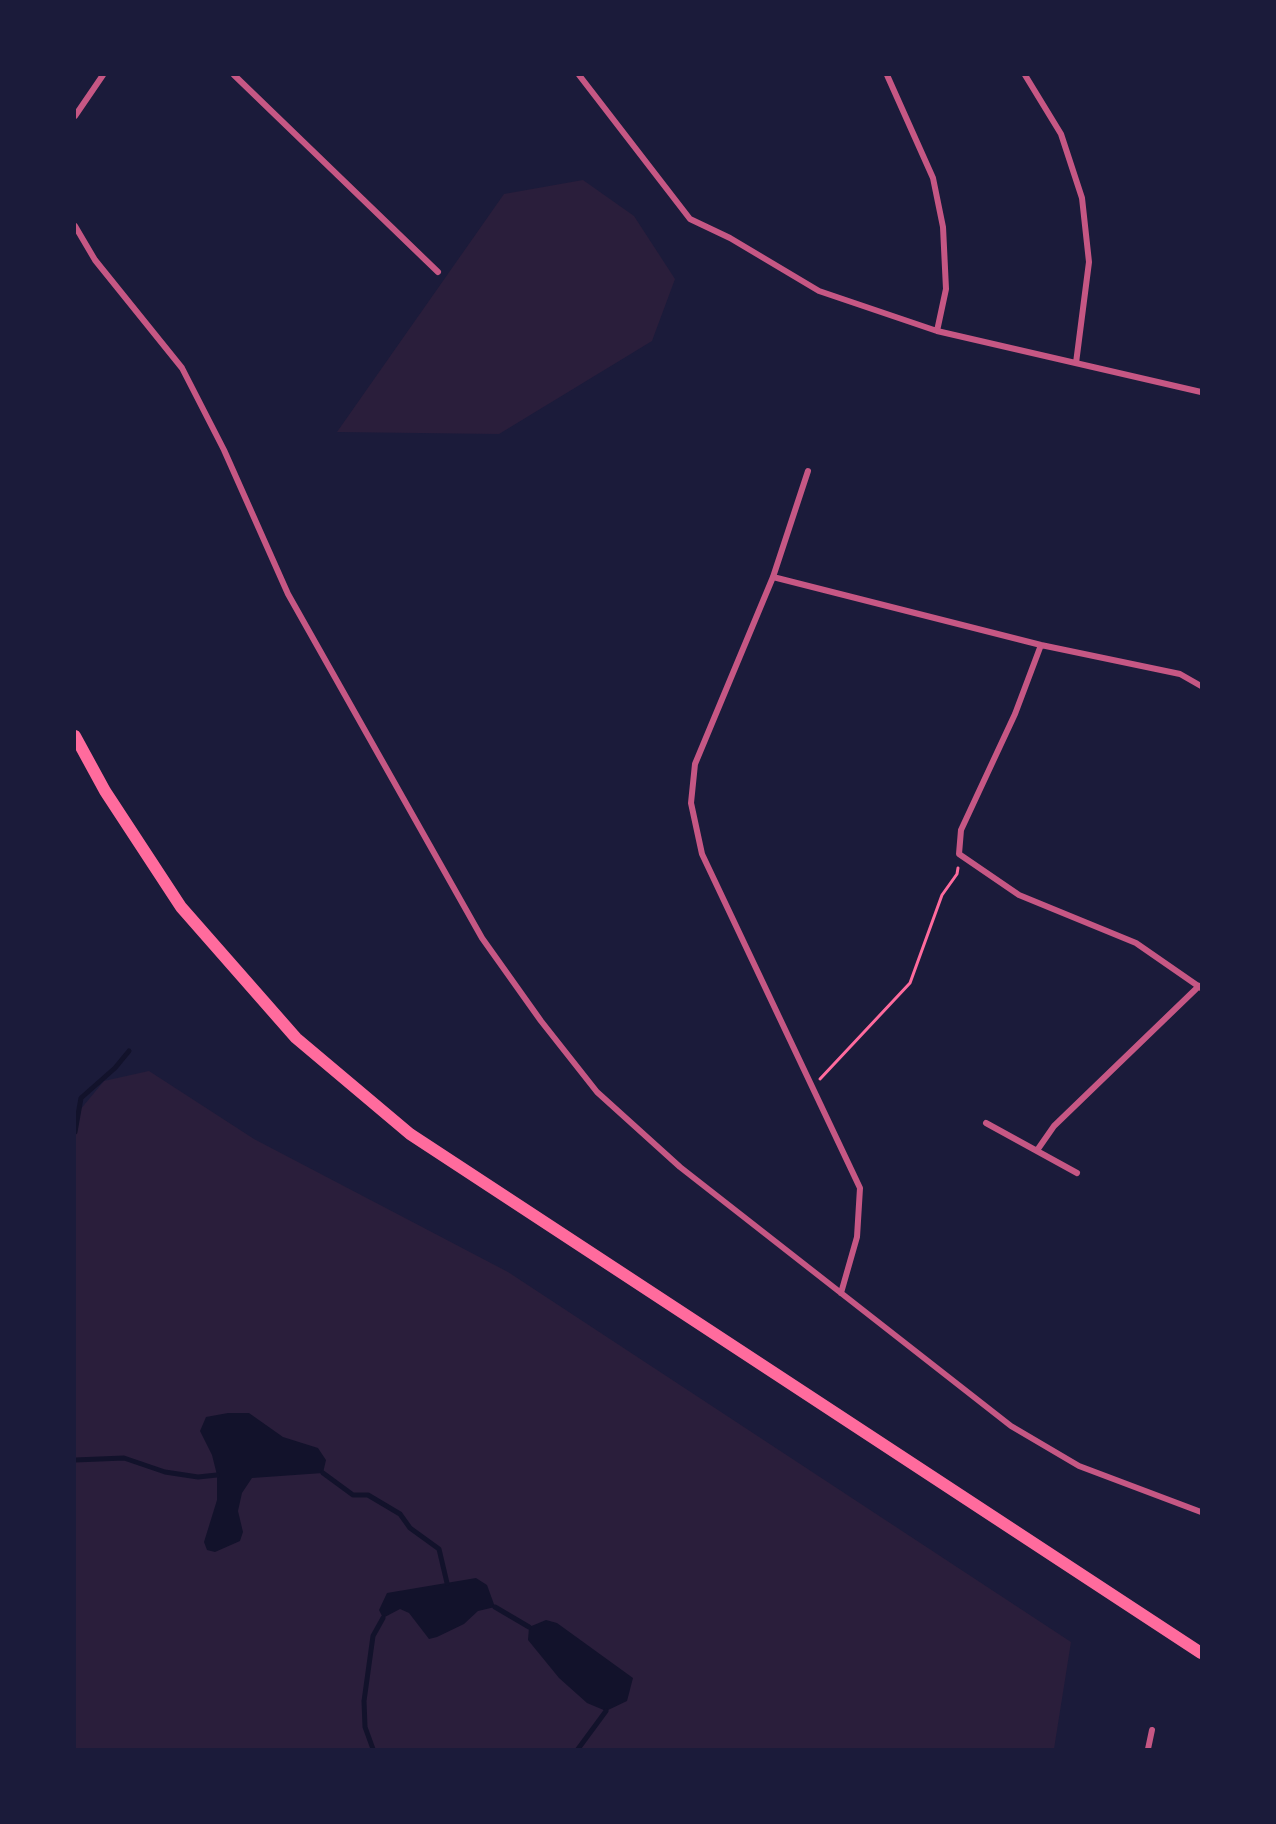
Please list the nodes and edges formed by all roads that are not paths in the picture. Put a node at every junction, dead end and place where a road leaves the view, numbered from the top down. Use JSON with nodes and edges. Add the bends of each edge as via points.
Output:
{"nodes":[{"id":1,"x":103,"y":75,"type":"edge"},
{"id":2,"x":234,"y":75,"type":"edge"},
{"id":3,"x":579,"y":75,"type":"edge"},
{"id":4,"x":887,"y":75,"type":"edge"},
{"id":5,"x":1025,"y":75,"type":"edge"},
{"id":6,"x":75,"y":116,"type":"edge"},
{"id":7,"x":75,"y":226,"type":"edge"},
{"id":8,"x":438,"y":272,"type":"dead end"},
{"id":9,"x":936,"y":331,"type":"junction"},
{"id":10,"x":1076,"y":363,"type":"junction"},
{"id":11,"x":1201,"y":392,"type":"edge"},
{"id":12,"x":808,"y":471,"type":"dead end"},
{"id":13,"x":773,"y":577,"type":"junction"},
{"id":14,"x":1041,"y":645,"type":"junction"},
{"id":15,"x":1201,"y":686,"type":"edge"},
{"id":16,"x":75,"y":736,"type":"edge"},
{"id":17,"x":1200,"y":987,"type":"edge"},
{"id":18,"x":986,"y":1123,"type":"dead end"},
{"id":19,"x":1038,"y":1149,"type":"junction"},
{"id":20,"x":1077,"y":1173,"type":"dead end"},
{"id":21,"x":841,"y":1293,"type":"junction"},
{"id":22,"x":1201,"y":1512,"type":"edge"},
{"id":23,"x":1201,"y":1653,"type":"edge"},
{"id":24,"x":1152,"y":1730,"type":"dead end"},
{"id":25,"x":1148,"y":1749,"type":"edge"}],
"edges":[{"from":1,"to":6,"type":"street"},
{"from":2,"to":8,"type":"street"},
{"from":3,"to":9,"type":"street","via":[[690,219],[819,291]]},
{"from":4,"to":9,"type":"street","via":[[933,178],[944,227],[946,289]]},
{"from":5,"to":10,"type":"street","via":[[1061,134],[1082,198],[1089,262]]},
{"from":7,"to":21,"type":"street","via":[[95,260],[182,368],[224,450],[288,594],[482,938],[534,1012],[597,1092],[680,1167]]},
{"from":9,"to":10,"type":"street"},
{"from":10,"to":11,"type":"street"},
{"from":12,"to":13,"type":"street"},
{"from":13,"to":14,"type":"street"},
{"from":13,"to":21,"type":"street","via":[[695,764],[691,803],[702,855],[860,1188],[857,1237]]},
{"from":14,"to":15,"type":"street","via":[[1180,674]]},
{"from":14,"to":17,"type":"street","via":[[1015,714],[961,830],[959,854],[1019,895],[1136,943]]},
{"from":16,"to":23,"type":"main road","via":[[105,791],[181,907],[296,1038],[410,1134]]},
{"from":17,"to":19,"type":"street","via":[[1054,1126]]},
{"from":18,"to":19,"type":"street"},
{"from":19,"to":20,"type":"street"},
{"from":21,"to":22,"type":"street","via":[[1011,1426],[1079,1466]]},
{"from":24,"to":25,"type":"street"}]}
